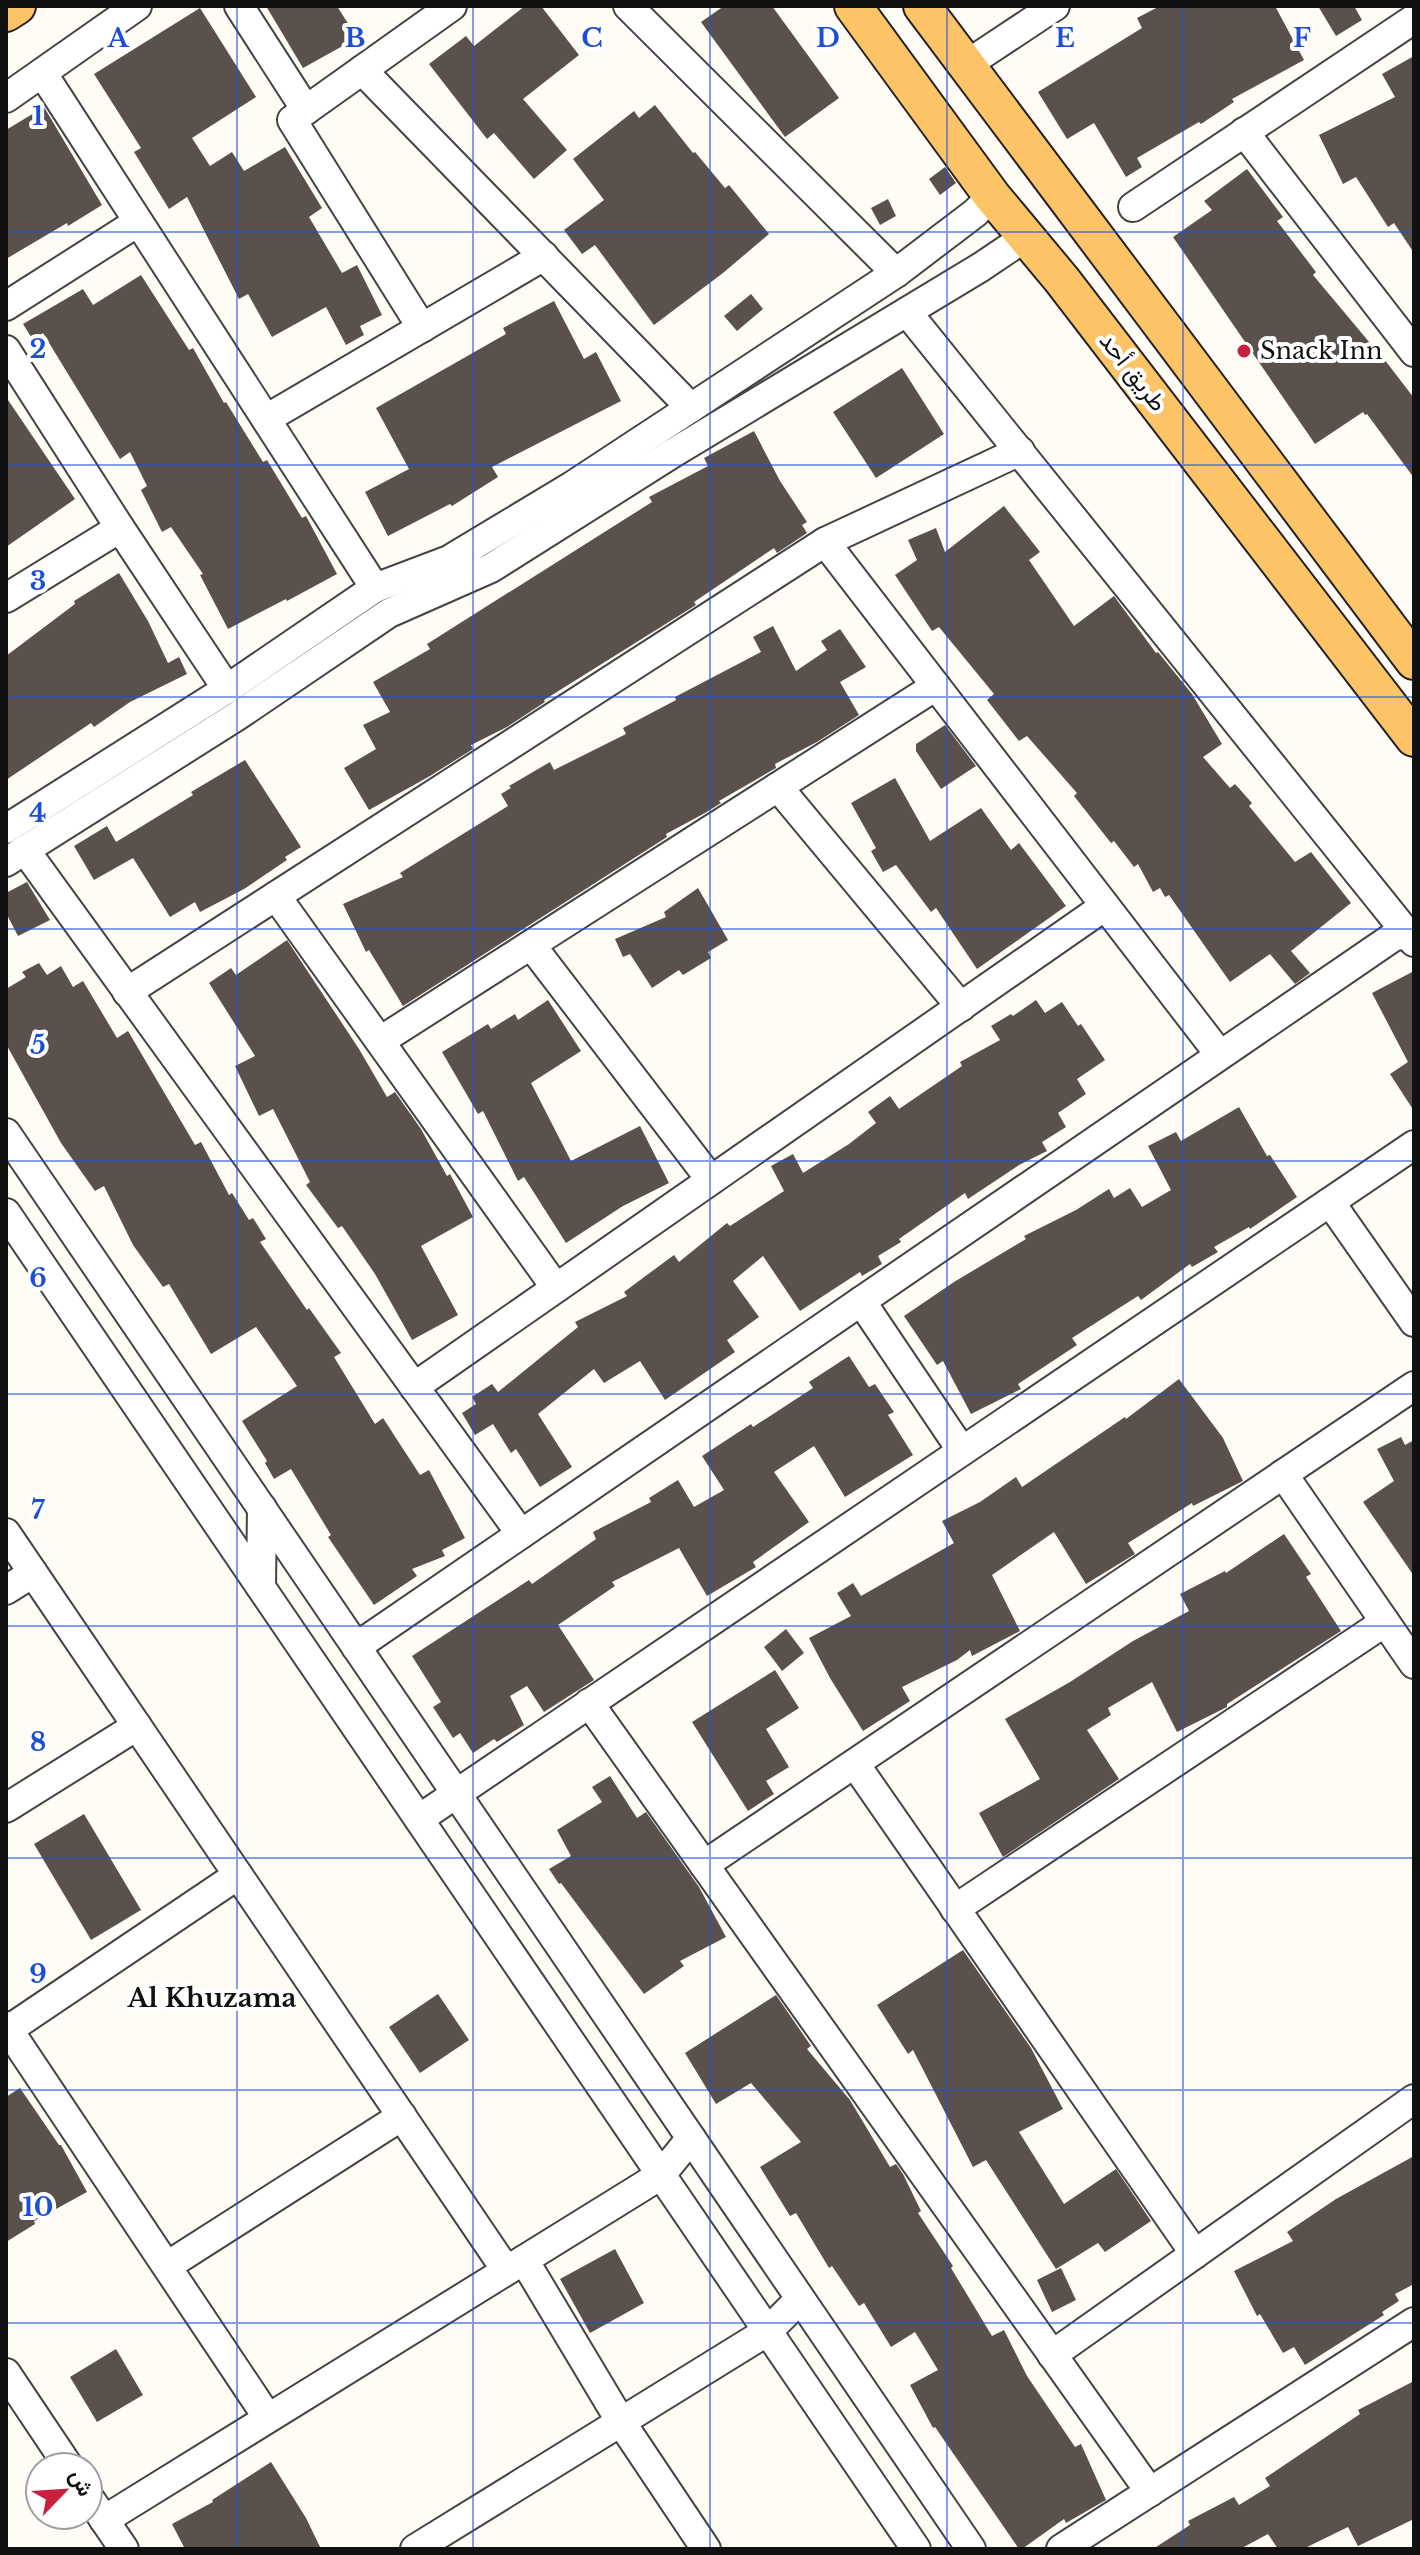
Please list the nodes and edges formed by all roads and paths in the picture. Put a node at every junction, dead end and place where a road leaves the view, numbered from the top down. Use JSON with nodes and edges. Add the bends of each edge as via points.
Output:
{"nodes":[{"id":1,"x":17,"y":6,"type":"edge"},
{"id":2,"x":137,"y":6,"type":"edge"},
{"id":3,"x":239,"y":6,"type":"edge"},
{"id":4,"x":452,"y":6,"type":"edge"},
{"id":5,"x":628,"y":6,"type":"edge"},
{"id":6,"x":853,"y":6,"type":"edge"},
{"id":7,"x":922,"y":6,"type":"edge"},
{"id":8,"x":1055,"y":6,"type":"edge"},
{"id":9,"x":6,"y":13,"type":"edge"},
{"id":10,"x":1414,"y":19,"type":"edge"},
{"id":11,"x":966,"y":65,"type":"junction"},
{"id":12,"x":362,"y":70,"type":"junction"},
{"id":13,"x":43,"y":74,"type":"junction"},
{"id":14,"x":6,"y":98,"type":"edge"},
{"id":15,"x":306,"y":110,"type":"junction"},
{"id":16,"x":1244,"y":132,"type":"junction"},
{"id":17,"x":992,"y":196,"type":"junction"},
{"id":18,"x":1133,"y":207,"type":"dead end"},
{"id":19,"x":138,"y":222,"type":"junction"},
{"id":20,"x":1027,"y":236,"type":"junction"},
{"id":21,"x":544,"y":256,"type":"junction"},
{"id":22,"x":896,"y":273,"type":"junction"},
{"id":23,"x":6,"y":306,"type":"edge"},
{"id":24,"x":907,"y":312,"type":"junction"},
{"id":25,"x":422,"y":328,"type":"junction"},
{"id":26,"x":6,"y":350,"type":"edge"},
{"id":27,"x":1414,"y":352,"type":"edge"},
{"id":28,"x":691,"y":408,"type":"junction"},
{"id":29,"x":266,"y":419,"type":"junction"},
{"id":30,"x":1020,"y":451,"type":"junction"},
{"id":31,"x":120,"y":528,"type":"junction"},
{"id":32,"x":825,"y":542,"type":"junction"},
{"id":33,"x":375,"y":588,"type":"junction"},
{"id":34,"x":6,"y":598,"type":"edge"},
{"id":35,"x":1414,"y":661,"type":"edge"},
{"id":36,"x":936,"y":686,"type":"junction"},
{"id":37,"x":227,"y":689,"type":"junction"},
{"id":38,"x":1414,"y":738,"type":"edge"},
{"id":39,"x":778,"y":787,"type":"junction"},
{"id":40,"x":12,"y":847,"type":"edge"},
{"id":41,"x":276,"y":896,"type":"junction"},
{"id":42,"x":1105,"y":906,"type":"junction"},
{"id":43,"x":1411,"y":938,"type":"edge"},
{"id":44,"x":531,"y":945,"type":"junction"},
{"id":45,"x":127,"y":992,"type":"junction"},
{"id":46,"x":961,"y":1007,"type":"junction"},
{"id":47,"x":380,"y":1041,"type":"junction"},
{"id":48,"x":1220,"y":1055,"type":"junction"},
{"id":49,"x":6,"y":1133,"type":"edge"},
{"id":50,"x":1414,"y":1145,"type":"edge"},
{"id":51,"x":711,"y":1180,"type":"junction"},
{"id":52,"x":1330,"y":1202,"type":"junction"},
{"id":53,"x":6,"y":1213,"type":"edge"},
{"id":54,"x":556,"y":1288,"type":"junction"},
{"id":55,"x":861,"y":1301,"type":"junction"},
{"id":56,"x":1414,"y":1322,"type":"edge"},
{"id":57,"x":1414,"y":1386,"type":"edge"},
{"id":58,"x":414,"y":1387,"type":"junction"},
{"id":59,"x":962,"y":1451,"type":"junction"},
{"id":60,"x":1283,"y":1474,"type":"junction"},
{"id":61,"x":262,"y":1508,"type":"junction"},
{"id":62,"x":6,"y":1533,"type":"edge"},
{"id":63,"x":521,"y":1534,"type":"junction"},
{"id":64,"x":33,"y":1573,"type":"junction"},
{"id":65,"x":261,"y":1587,"type":"junction"},
{"id":66,"x":6,"y":1590,"type":"edge"},
{"id":67,"x":1385,"y":1622,"type":"junction"},
{"id":68,"x":356,"y":1647,"type":"junction"},
{"id":69,"x":1414,"y":1664,"type":"edge"},
{"id":70,"x":589,"y":1703,"type":"junction"},
{"id":71,"x":137,"y":1726,"type":"junction"},
{"id":72,"x":855,"y":1764,"type":"junction"},
{"id":73,"x":456,"y":1793,"type":"junction"},
{"id":74,"x":6,"y":1808,"type":"edge"},
{"id":75,"x":419,"y":1819,"type":"junction"},
{"id":76,"x":704,"y":1865,"type":"junction"},
{"id":77,"x":238,"y":1875,"type":"junction"},
{"id":78,"x":955,"y":1909,"type":"junction"},
{"id":79,"x":7,"y":2028,"type":"edge"},
{"id":80,"x":1414,"y":2099,"type":"edge"},
{"id":81,"x":402,"y":2116,"type":"junction"},
{"id":82,"x":691,"y":2138,"type":"junction"},
{"id":83,"x":661,"y":2175,"type":"junction"},
{"id":84,"x":1195,"y":2254,"type":"junction"},
{"id":85,"x":515,"y":2265,"type":"junction"},
{"id":86,"x":167,"y":2266,"type":"junction"},
{"id":87,"x":800,"y":2299,"type":"junction"},
{"id":88,"x":1414,"y":2322,"type":"edge"},
{"id":89,"x":768,"y":2331,"type":"junction"},
{"id":90,"x":1052,"y":2355,"type":"junction"},
{"id":91,"x":7,"y":2376,"type":"edge"},
{"id":92,"x":268,"y":2418,"type":"junction"},
{"id":93,"x":621,"y":2422,"type":"junction"},
{"id":94,"x":58,"y":2451,"type":"edge"},
{"id":95,"x":1150,"y":2492,"type":"junction"},
{"id":96,"x":104,"y":2520,"type":"joint"},
{"id":97,"x":124,"y":2549,"type":"edge"},
{"id":98,"x":415,"y":2549,"type":"edge"},
{"id":99,"x":706,"y":2549,"type":"edge"},
{"id":100,"x":916,"y":2549,"type":"edge"},
{"id":101,"x":971,"y":2549,"type":"edge"},
{"id":102,"x":1061,"y":2549,"type":"edge"}],
"edges":[{"from":1,"to":9,"type":"main road"},
{"from":2,"to":13,"type":"street"},
{"from":3,"to":15,"type":"street"},
{"from":4,"to":12,"type":"street"},
{"from":5,"to":22,"type":"street"},
{"from":6,"to":17,"type":"main road","name":"طريق أحد"},
{"from":7,"to":11,"type":"main road"},
{"from":8,"to":11,"type":"street"},
{"from":10,"to":16,"type":"street"},
{"from":11,"to":35,"type":"main road"},
{"from":12,"to":15,"type":"street"},
{"from":12,"to":21,"type":"street"},
{"from":13,"to":14,"type":"street"},
{"from":13,"to":19,"type":"street"},
{"from":15,"to":25,"type":"street","via":[[292,120]]},
{"from":16,"to":18,"type":"street"},
{"from":16,"to":27,"type":"street"},
{"from":17,"to":20,"type":"main road","name":"طريق أحد"},
{"from":17,"to":22,"type":"street"},
{"from":19,"to":23,"type":"street"},
{"from":19,"to":29,"type":"street"},
{"from":20,"to":24,"type":"street"},
{"from":20,"to":38,"type":"main road","name":"طريق أحد"},
{"from":21,"to":25,"type":"street"},
{"from":21,"to":28,"type":"street"},
{"from":22,"to":28,"type":"street"},
{"from":24,"to":30,"type":"street"},
{"from":24,"to":40,"type":"street","via":[[491,568],[389,613],[237,716]]},
{"from":25,"to":29,"type":"street"},
{"from":26,"to":31,"type":"street"},
{"from":28,"to":33,"type":"street","via":[[449,560]]},
{"from":29,"to":33,"type":"street"},
{"from":30,"to":32,"type":"street"},
{"from":30,"to":43,"type":"street"},
{"from":31,"to":34,"type":"street"},
{"from":31,"to":37,"type":"street"},
{"from":32,"to":36,"type":"street"},
{"from":32,"to":41,"type":"street"},
{"from":33,"to":37,"type":"street"},
{"from":36,"to":39,"type":"street"},
{"from":36,"to":42,"type":"street"},
{"from":37,"to":40,"type":"street"},
{"from":39,"to":44,"type":"street"},
{"from":39,"to":46,"type":"street"},
{"from":40,"to":45,"type":"street"},
{"from":41,"to":45,"type":"street"},
{"from":41,"to":47,"type":"street"},
{"from":42,"to":46,"type":"street"},
{"from":42,"to":48,"type":"street"},
{"from":43,"to":48,"type":"street","via":[[1393,937]]},
{"from":44,"to":47,"type":"street"},
{"from":44,"to":51,"type":"street"},
{"from":45,"to":58,"type":"street"},
{"from":46,"to":51,"type":"street"},
{"from":47,"to":54,"type":"street"},
{"from":48,"to":55,"type":"street"},
{"from":49,"to":61,"type":"street"},
{"from":50,"to":52,"type":"street"},
{"from":51,"to":54,"type":"street"},
{"from":52,"to":56,"type":"street"},
{"from":52,"to":59,"type":"street"},
{"from":53,"to":65,"type":"street"},
{"from":54,"to":58,"type":"street"},
{"from":55,"to":59,"type":"street"},
{"from":55,"to":63,"type":"street"},
{"from":57,"to":60,"type":"street"},
{"from":58,"to":63,"type":"street"},
{"from":59,"to":70,"type":"street"},
{"from":60,"to":67,"type":"street"},
{"from":60,"to":72,"type":"street"},
{"from":61,"to":65,"type":"street"},
{"from":61,"to":68,"type":"street"},
{"from":62,"to":64,"type":"street"},
{"from":63,"to":68,"type":"street"},
{"from":64,"to":66,"type":"street"},
{"from":64,"to":71,"type":"street"},
{"from":65,"to":75,"type":"street"},
{"from":67,"to":69,"type":"street"},
{"from":67,"to":78,"type":"street"},
{"from":68,"to":73,"type":"street"},
{"from":70,"to":73,"type":"street"},
{"from":70,"to":76,"type":"street"},
{"from":71,"to":74,"type":"street"},
{"from":71,"to":77,"type":"street"},
{"from":72,"to":76,"type":"street"},
{"from":72,"to":78,"type":"street"},
{"from":73,"to":75,"type":"street"},
{"from":73,"to":82,"type":"street"},
{"from":75,"to":83,"type":"street"},
{"from":76,"to":90,"type":"street"},
{"from":77,"to":79,"type":"street"},
{"from":77,"to":81,"type":"street"},
{"from":78,"to":84,"type":"street"},
{"from":79,"to":86,"type":"street"},
{"from":80,"to":84,"type":"street"},
{"from":81,"to":85,"type":"street"},
{"from":81,"to":86,"type":"street"},
{"from":82,"to":83,"type":"street"},
{"from":82,"to":87,"type":"street"},
{"from":83,"to":85,"type":"street"},
{"from":83,"to":89,"type":"street"},
{"from":84,"to":90,"type":"street"},
{"from":85,"to":92,"type":"street"},
{"from":85,"to":93,"type":"street"},
{"from":86,"to":92,"type":"street"},
{"from":87,"to":89,"type":"street"},
{"from":87,"to":101,"type":"street"},
{"from":88,"to":95,"type":"street"},
{"from":89,"to":93,"type":"street"},
{"from":89,"to":100,"type":"street"},
{"from":90,"to":95,"type":"street"},
{"from":91,"to":94,"type":"street"},
{"from":92,"to":96,"type":"street"},
{"from":93,"to":98,"type":"street"},
{"from":93,"to":99,"type":"street"},
{"from":95,"to":102,"type":"street"},
{"from":96,"to":97,"type":"street"}]}
